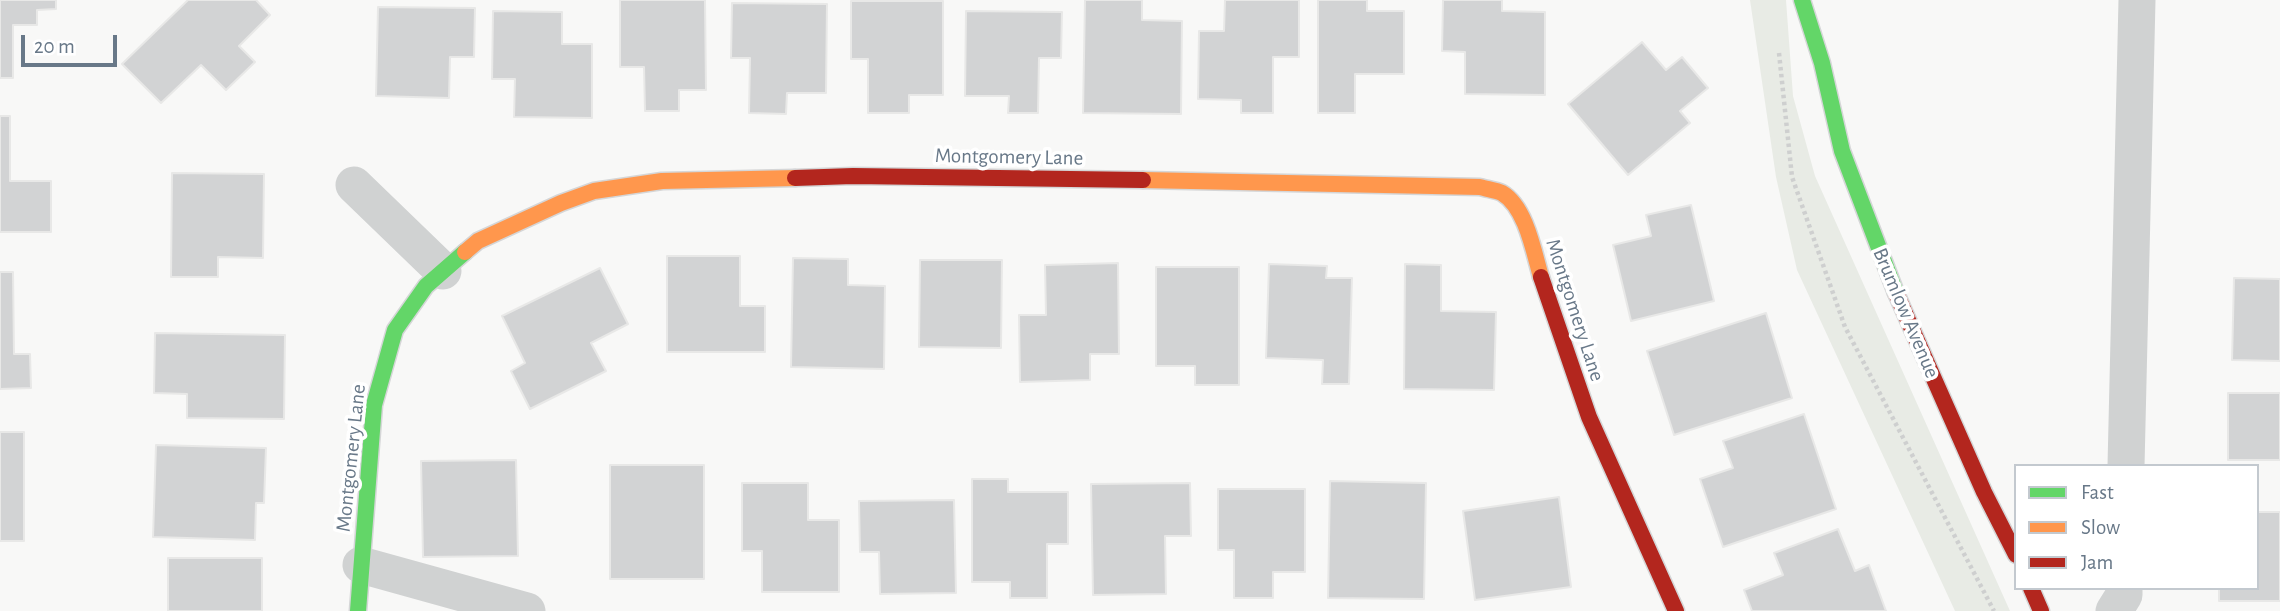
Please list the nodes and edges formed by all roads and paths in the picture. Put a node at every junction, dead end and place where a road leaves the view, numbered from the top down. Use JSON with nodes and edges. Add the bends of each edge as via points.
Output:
{"nodes":[{"id":1,"x":1802,"y":0,"type":"edge"},
{"id":2,"x":2137,"y":0,"type":"edge"},
{"id":3,"x":1825,"y":25,"type":"dead end"},
{"id":4,"x":1778,"y":41,"type":"dead end"},
{"id":5,"x":1822,"y":63,"type":"junction"},
{"id":6,"x":354,"y":185,"type":"dead end"},
{"id":7,"x":443,"y":271,"type":"junction"},
{"id":8,"x":2126,"y":464,"type":"edge"},
{"id":9,"x":2014,"y":551,"type":"edge"},
{"id":10,"x":360,"y":565,"type":"junction"},
{"id":11,"x":2032,"y":590,"type":"edge"},
{"id":12,"x":2124,"y":590,"type":"edge"},
{"id":13,"x":358,"y":611,"type":"edge"},
{"id":14,"x":527,"y":611,"type":"edge"},
{"id":15,"x":1676,"y":611,"type":"edge"},
{"id":16,"x":1994,"y":611,"type":"edge"},
{"id":17,"x":2041,"y":611,"type":"edge"},
{"id":18,"x":2114,"y":611,"type":"edge"}],
"edges":[{"from":1,"to":5,"type":"street","name":"Brumlow Avenue"},
{"from":2,"to":8,"type":"street"},
{"from":3,"to":5,"type":"street","name":"Brumlow Avenue"},
{"from":4,"to":16,"type":"path","via":[[1792,177],[1845,327]]},
{"from":5,"to":9,"type":"street","name":"Brumlow Avenue","via":[[1842,151],[1888,275]]},
{"from":6,"to":7,"type":"street"},
{"from":7,"to":10,"type":"street","name":"Montgomery Lane","via":[[426,286],[395,330],[384,366],[374,405]]},
{"from":7,"to":15,"type":"street","name":"Montgomery Lane","via":[[478,241],[524,218],[594,191],[662,181],[853,176],[1480,187],[1502,194],[1518,210],[1589,417]]},
{"from":10,"to":13,"type":"street","name":"Montgomery Lane"},
{"from":10,"to":14,"type":"street"},
{"from":11,"to":17,"type":"street"},
{"from":12,"to":18,"type":"street"}]}
